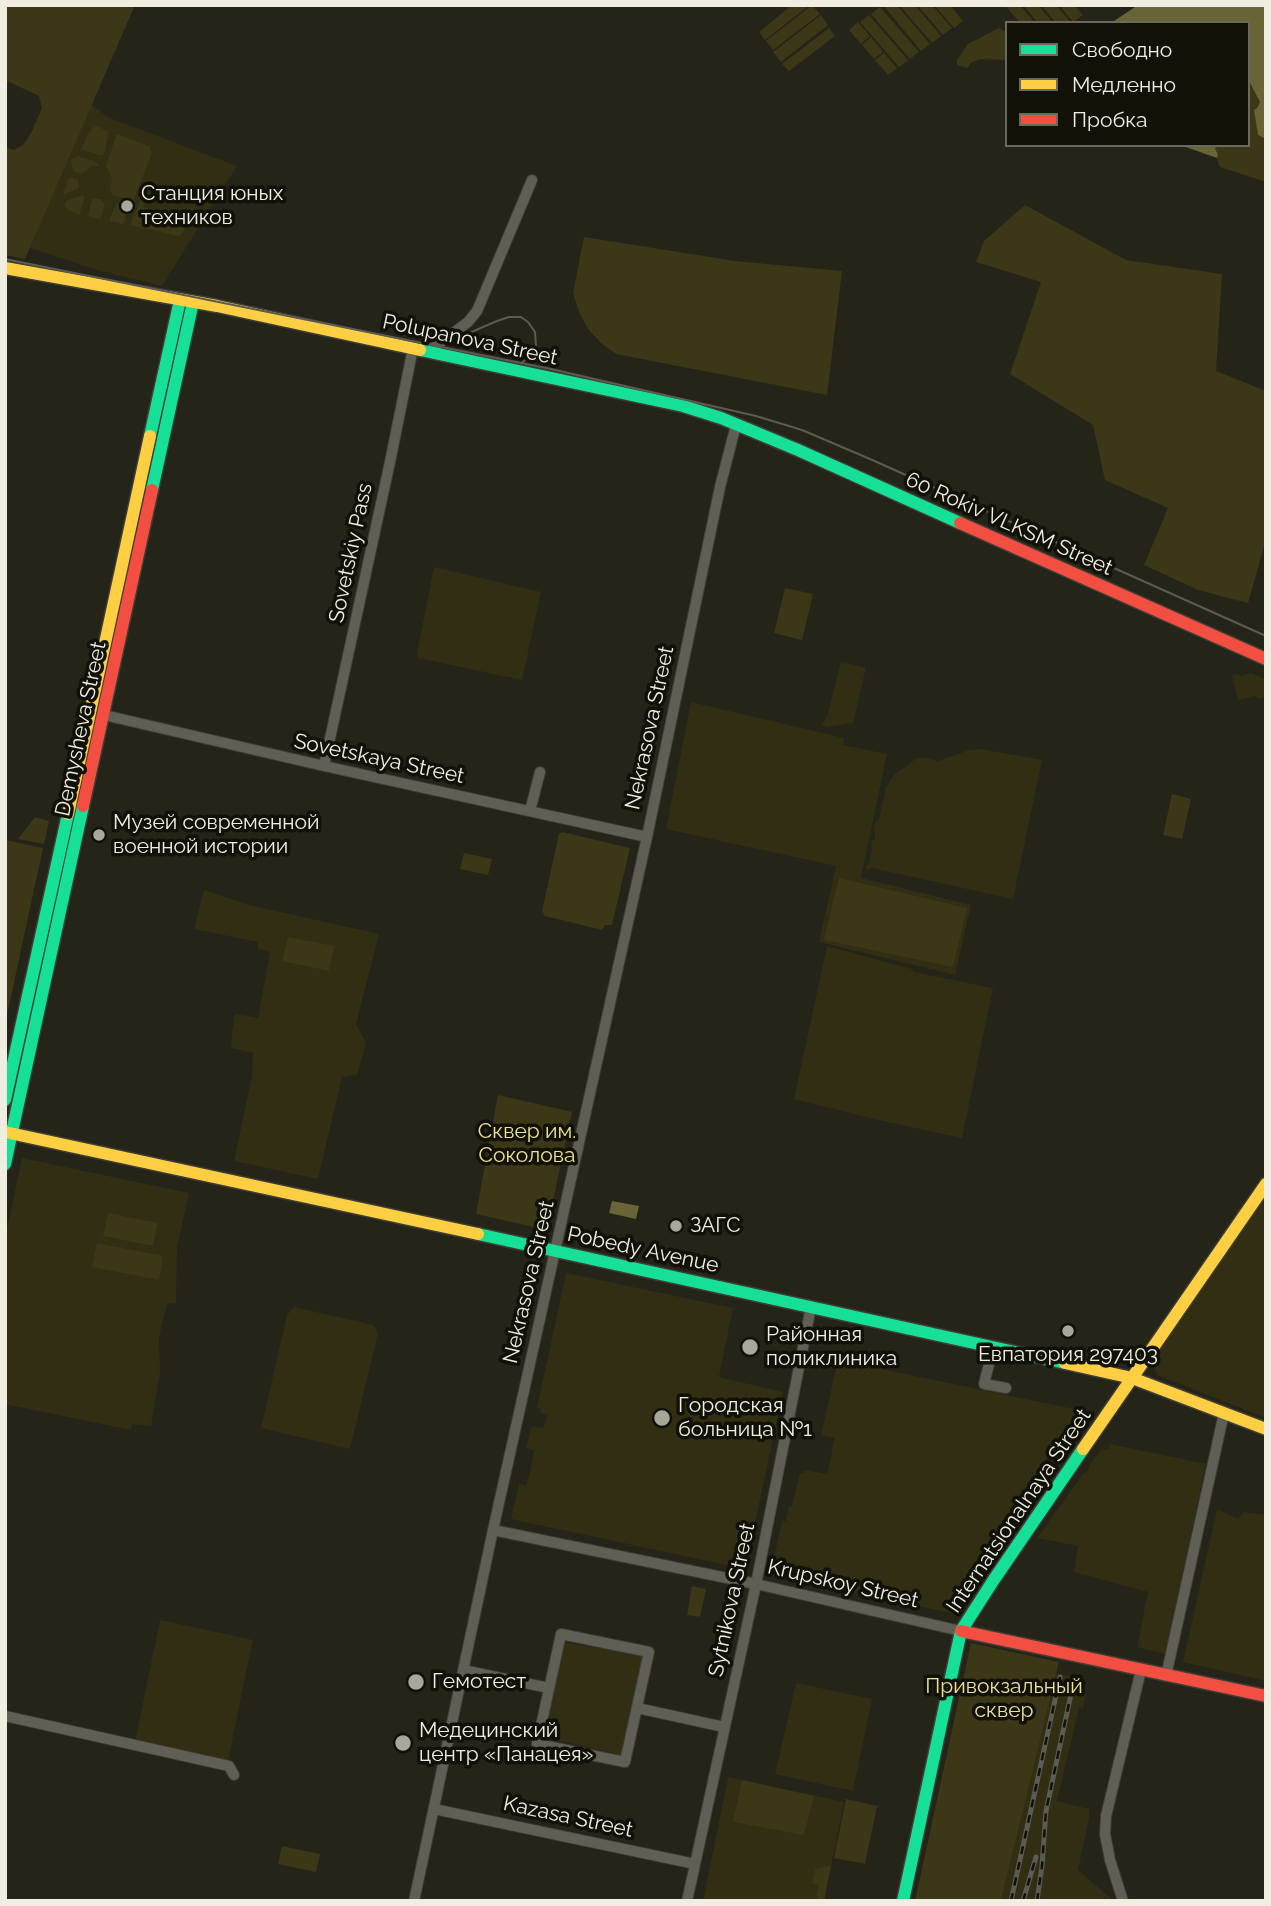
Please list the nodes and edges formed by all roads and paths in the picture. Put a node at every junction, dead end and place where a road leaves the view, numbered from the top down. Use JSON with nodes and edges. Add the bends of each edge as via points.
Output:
{"nodes":[{"id":1,"x":532,"y":180,"type":"dead end"},
{"id":2,"x":5,"y":268,"type":"edge"},
{"id":3,"x":187,"y":301,"type":"junction"},
{"id":4,"x":413,"y":348,"type":"junction"},
{"id":5,"x":429,"y":351,"type":"junction"},
{"id":6,"x":163,"y":413,"type":"junction"},
{"id":7,"x":736,"y":425,"type":"junction"},
{"id":8,"x":1266,"y":659,"type":"edge"},
{"id":9,"x":91,"y":715,"type":"junction"},
{"id":10,"x":104,"y":715,"type":"junction"},
{"id":11,"x":324,"y":766,"type":"junction"},
{"id":12,"x":540,"y":772,"type":"dead end"},
{"id":13,"x":530,"y":811,"type":"junction"},
{"id":14,"x":647,"y":837,"type":"junction"},
{"id":15,"x":5,"y":1100,"type":"edge"},
{"id":16,"x":9,"y":1133,"type":"edge"},
{"id":17,"x":5,"y":1164,"type":"edge"},
{"id":18,"x":1266,"y":1184,"type":"edge"},
{"id":19,"x":556,"y":1252,"type":"junction"},
{"id":20,"x":811,"y":1307,"type":"junction"},
{"id":21,"x":993,"y":1348,"type":"junction"},
{"id":22,"x":1132,"y":1378,"type":"junction"},
{"id":23,"x":1006,"y":1388,"type":"dead end"},
{"id":24,"x":1224,"y":1413,"type":"junction"},
{"id":25,"x":1266,"y":1429,"type":"edge"},
{"id":26,"x":493,"y":1530,"type":"junction"},
{"id":27,"x":755,"y":1584,"type":"junction"},
{"id":28,"x":961,"y":1630,"type":"junction"},
{"id":29,"x":463,"y":1670,"type":"junction"},
{"id":30,"x":1141,"y":1670,"type":"junction"},
{"id":31,"x":1166,"y":1676,"type":"junction"},
{"id":32,"x":548,"y":1688,"type":"junction"},
{"id":33,"x":1266,"y":1696,"type":"edge"},
{"id":34,"x":637,"y":1708,"type":"junction"},
{"id":35,"x":5,"y":1716,"type":"edge"},
{"id":36,"x":724,"y":1727,"type":"junction"},
{"id":37,"x":232,"y":1771,"type":"dead end"},
{"id":38,"x":434,"y":1809,"type":"junction"},
{"id":39,"x":695,"y":1864,"type":"junction"},
{"id":40,"x":414,"y":1901,"type":"edge"},
{"id":41,"x":687,"y":1901,"type":"edge"},
{"id":42,"x":904,"y":1901,"type":"edge"},
{"id":43,"x":1123,"y":1901,"type":"edge"}],
"edges":[{"from":1,"to":5,"type":"street","via":[[477,311]]},
{"from":2,"to":3,"type":"street","name":"Polupanova Street"},
{"from":3,"to":4,"type":"street","name":"Polupanova Street"},
{"from":3,"to":6,"type":"street","name":"Demysheva Street"},
{"from":4,"to":5,"type":"street","name":"Polupanova Street"},
{"from":4,"to":11,"type":"street","name":"Sovetskiy Pass"},
{"from":5,"to":7,"type":"street","name":"Polupanova Street","via":[[683,406]]},
{"from":6,"to":9,"type":"street","name":"Demysheva Street"},
{"from":6,"to":10,"type":"street","name":"Demysheva Street"},
{"from":7,"to":8,"type":"street","name":"60 Rokiv VLKSM Street"},
{"from":7,"to":14,"type":"street","name":"Nekrasova Street"},
{"from":9,"to":10,"type":"street"},
{"from":9,"to":15,"type":"street","name":"Demysheva Street"},
{"from":10,"to":11,"type":"street","name":"Sovetskaya Street"},
{"from":10,"to":16,"type":"street","name":"Demysheva Street"},
{"from":11,"to":13,"type":"street","name":"Sovetskaya Street"},
{"from":12,"to":13,"type":"street"},
{"from":13,"to":14,"type":"street","name":"Sovetskaya Street"},
{"from":14,"to":19,"type":"street","name":"Nekrasova Street"},
{"from":16,"to":17,"type":"street","name":"Demysheva Street"},
{"from":16,"to":19,"type":"street","name":"Pobedy Avenue"},
{"from":18,"to":22,"type":"street","name":"Internatsionalnaya Street"},
{"from":19,"to":20,"type":"street","name":"Pobedy Avenue"},
{"from":19,"to":26,"type":"street","name":"Nekrasova Street"},
{"from":20,"to":21,"type":"street","name":"Pobedy Avenue"},
{"from":20,"to":27,"type":"street","name":"Sytnikova Street"},
{"from":21,"to":22,"type":"street","name":"Pobedy Avenue"},
{"from":21,"to":23,"type":"street","via":[[984,1384]]},
{"from":22,"to":24,"type":"street","name":"Pobedy Avenue"},
{"from":22,"to":28,"type":"street","name":"Internatsionalnaya Street"},
{"from":24,"to":25,"type":"street","name":"Pobedy Avenue"},
{"from":24,"to":31,"type":"street"},
{"from":26,"to":27,"type":"street","name":"Krupskoy Street"},
{"from":26,"to":29,"type":"street","name":"Nekrasova Street"},
{"from":27,"to":28,"type":"street","name":"Krupskoy Street"},
{"from":27,"to":36,"type":"street","name":"Sytnikova Street"},
{"from":28,"to":30,"type":"street","name":"Krupskoy Street"},
{"from":28,"to":42,"type":"street","name":"Internatsionalnaya Street"},
{"from":29,"to":32,"type":"street"},
{"from":29,"to":38,"type":"street","name":"Nekrasova Street"},
{"from":30,"to":31,"type":"street","name":"Krupskoy Street"},
{"from":30,"to":43,"type":"street","via":[[1106,1816],[1110,1860]]},
{"from":31,"to":33,"type":"street","name":"Krupskoy Street"},
{"from":32,"to":34,"type":"street","via":[[537,1744],[625,1762]]},
{"from":32,"to":34,"type":"street","via":[[561,1634],[649,1652]]},
{"from":34,"to":36,"type":"street"},
{"from":35,"to":37,"type":"street"},
{"from":36,"to":39,"type":"street","name":"Sytnikova Street"},
{"from":38,"to":39,"type":"street","name":"Kazasa Street"},
{"from":38,"to":40,"type":"street","name":"Nekrasova Street"},
{"from":39,"to":41,"type":"street","name":"Sytnikova Street"}]}
